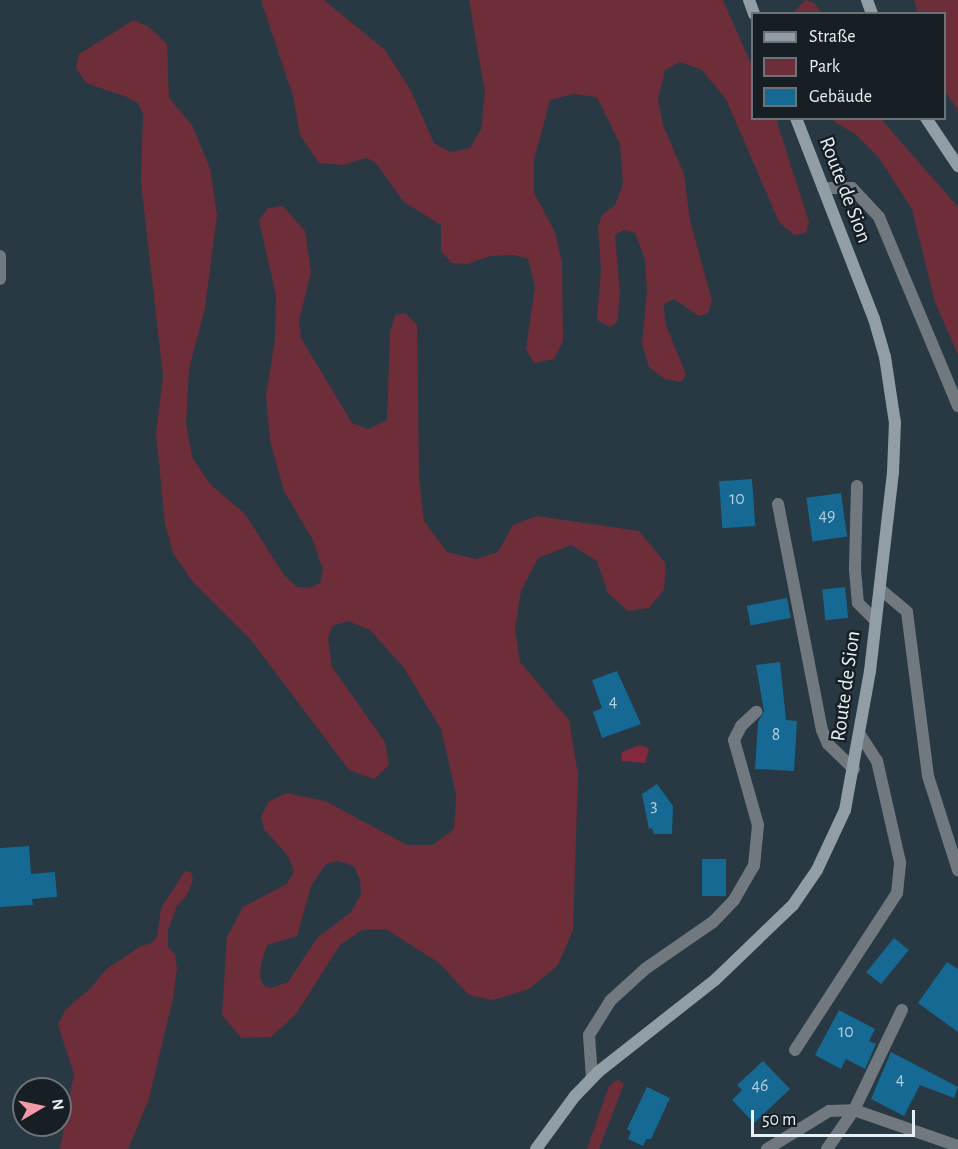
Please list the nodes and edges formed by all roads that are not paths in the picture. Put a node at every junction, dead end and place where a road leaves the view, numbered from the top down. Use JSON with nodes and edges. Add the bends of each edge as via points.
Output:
{"nodes":[{"id":1,"x":797,"y":120,"type":"edge"},
{"id":2,"x":927,"y":120,"type":"edge"},
{"id":3,"x":958,"y":166,"type":"edge"},
{"id":4,"x":823,"y":188,"type":"junction"},
{"id":5,"x":0,"y":256,"type":"edge"},
{"id":6,"x":0,"y":279,"type":"edge"},
{"id":7,"x":958,"y":406,"type":"edge"},
{"id":8,"x":857,"y":486,"type":"dead end"},
{"id":9,"x":778,"y":504,"type":"dead end"},
{"id":10,"x":880,"y":589,"type":"junction"},
{"id":11,"x":874,"y":620,"type":"junction"},
{"id":12,"x":756,"y":712,"type":"dead end"},
{"id":13,"x":861,"y":736,"type":"junction"},
{"id":14,"x":854,"y":768,"type":"junction"},
{"id":15,"x":958,"y":870,"type":"edge"},
{"id":16,"x":902,"y":1010,"type":"dead end"},
{"id":17,"x":795,"y":1050,"type":"dead end"},
{"id":18,"x":592,"y":1078,"type":"junction"},
{"id":19,"x":854,"y":1110,"type":"junction"},
{"id":20,"x":958,"y":1146,"type":"edge"},
{"id":21,"x":536,"y":1149,"type":"edge"},
{"id":22,"x":767,"y":1149,"type":"edge"},
{"id":23,"x":827,"y":1149,"type":"edge"}],
"edges":[{"from":1,"to":4,"type":"main road","name":"Route de Sion"},
{"from":2,"to":3,"type":"main road"},
{"from":4,"to":7,"type":"street","via":[[852,188],[879,217]]},
{"from":4,"to":10,"type":"main road","name":"Route de Sion","via":[[874,319],[892,392],[893,472]]},
{"from":5,"to":6,"type":"street"},
{"from":8,"to":11,"type":"street","via":[[858,603]]},
{"from":9,"to":14,"type":"street","via":[[822,730],[828,744]]},
{"from":10,"to":11,"type":"main road","name":"Route de Sion"},
{"from":10,"to":15,"type":"street","via":[[907,612],[928,776]]},
{"from":11,"to":13,"type":"main road","name":"Route de Sion"},
{"from":12,"to":18,"type":"street","via":[[741,726],[734,740],[758,825],[754,866],[734,900],[713,922],[645,969],[610,1001],[589,1035]]},
{"from":13,"to":14,"type":"main road","name":"Route de Sion"},
{"from":13,"to":17,"type":"street","via":[[877,761],[898,851],[897,893]]},
{"from":14,"to":18,"type":"main road","name":"Route de Sion","via":[[845,810],[831,843],[793,905],[715,980]]},
{"from":16,"to":19,"type":"street"},
{"from":18,"to":21,"type":"main road","name":"Route de Sion"},
{"from":19,"to":20,"type":"street"},
{"from":19,"to":22,"type":"street","via":[[829,1111]]},
{"from":19,"to":23,"type":"street"}]}
